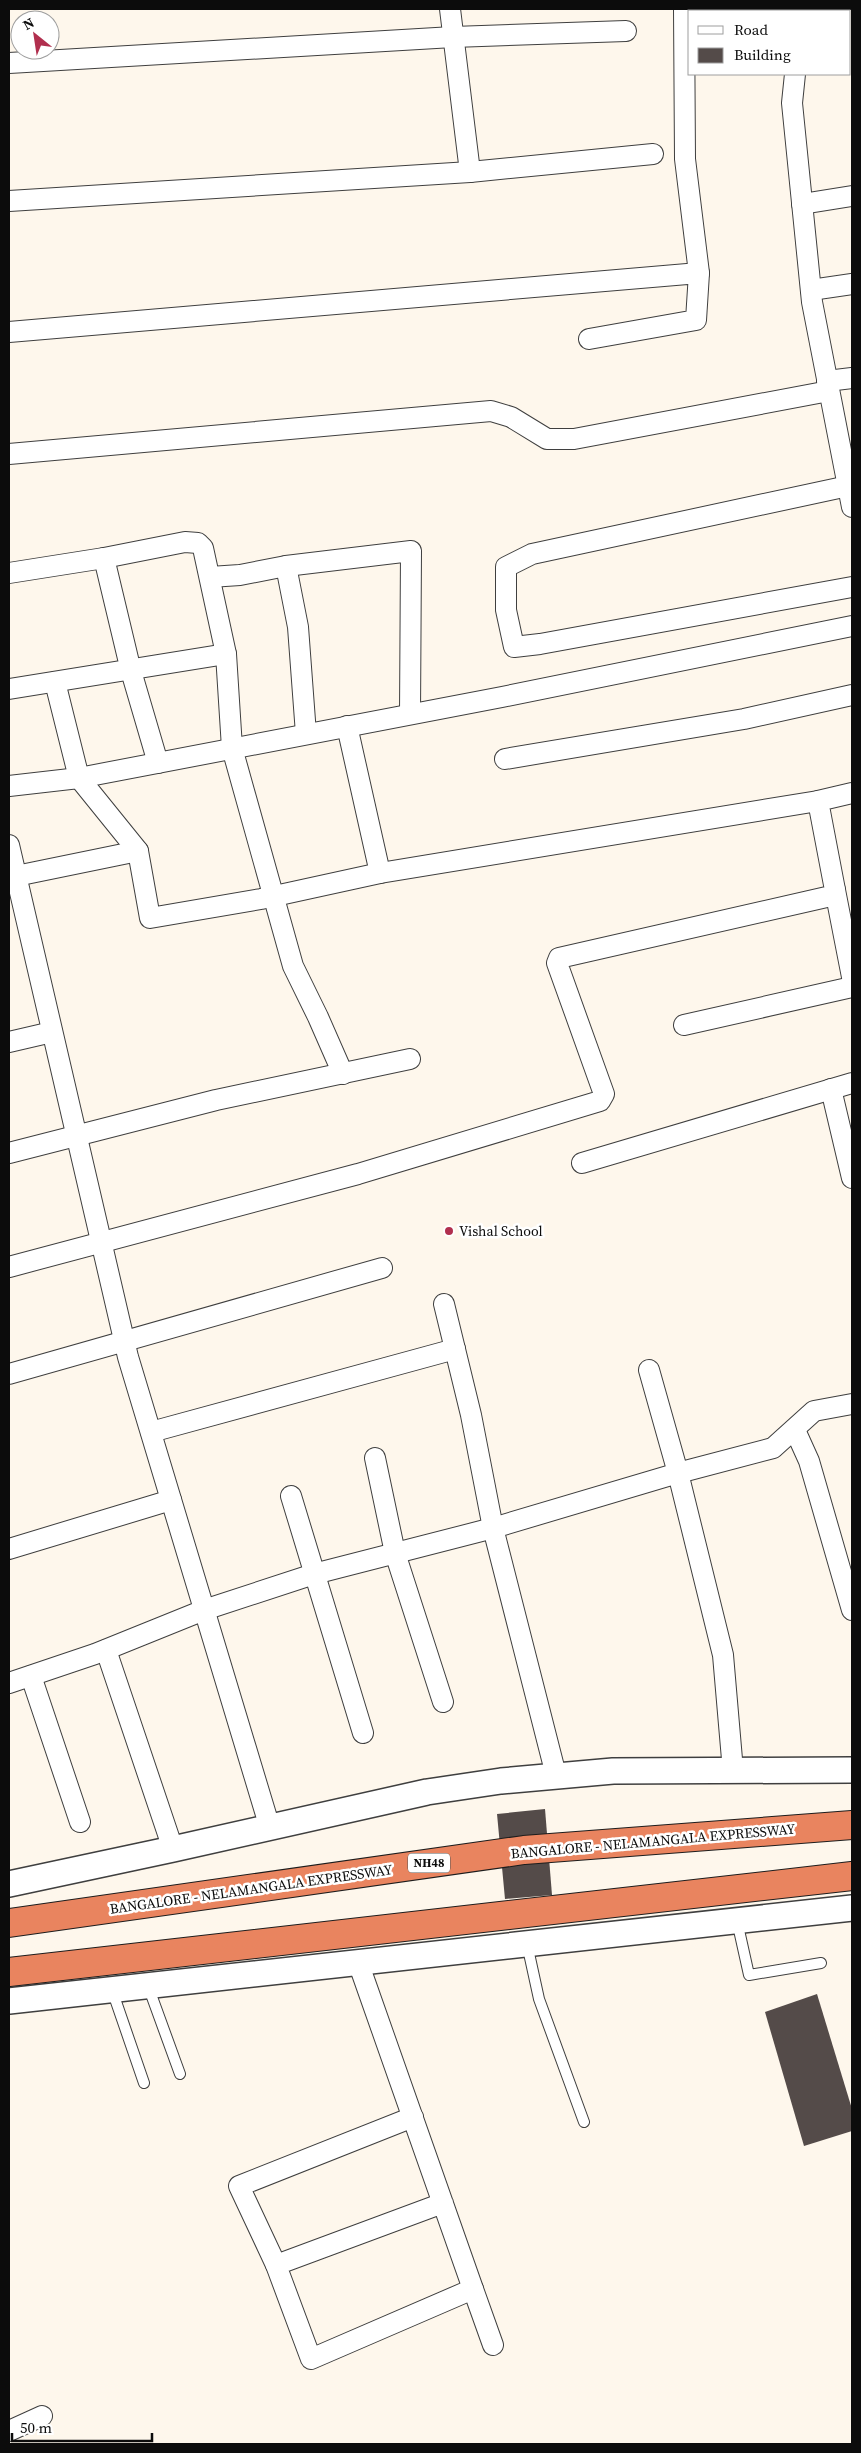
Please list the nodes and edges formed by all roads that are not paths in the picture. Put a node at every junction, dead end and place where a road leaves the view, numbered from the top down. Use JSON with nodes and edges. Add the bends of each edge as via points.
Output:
{"nodes":[{"id":1,"x":450,"y":9,"type":"edge"},
{"id":2,"x":684,"y":9,"type":"edge"},
{"id":3,"x":626,"y":32,"type":"dead end"},
{"id":4,"x":454,"y":37,"type":"junction"},
{"id":5,"x":9,"y":63,"type":"edge"},
{"id":6,"x":795,"y":75,"type":"edge"},
{"id":7,"x":653,"y":154,"type":"dead end"},
{"id":8,"x":470,"y":172,"type":"junction"},
{"id":9,"x":852,"y":196,"type":"edge"},
{"id":10,"x":9,"y":200,"type":"edge"},
{"id":11,"x":802,"y":204,"type":"junction"},
{"id":12,"x":699,"y":273,"type":"junction"},
{"id":13,"x":852,"y":284,"type":"edge"},
{"id":14,"x":811,"y":290,"type":"junction"},
{"id":15,"x":9,"y":332,"type":"edge"},
{"id":16,"x":589,"y":339,"type":"dead end"},
{"id":17,"x":852,"y":378,"type":"edge"},
{"id":18,"x":828,"y":386,"type":"junction"},
{"id":19,"x":9,"y":454,"type":"edge"},
{"id":20,"x":848,"y":486,"type":"junction"},
{"id":21,"x":852,"y":507,"type":"edge"},
{"id":22,"x":104,"y":558,"type":"junction"},
{"id":23,"x":286,"y":566,"type":"junction"},
{"id":24,"x":9,"y":573,"type":"edge"},
{"id":25,"x":210,"y":577,"type":"junction"},
{"id":26,"x":852,"y":587,"type":"edge"},
{"id":27,"x":852,"y":626,"type":"edge"},
{"id":28,"x":226,"y":654,"type":"junction"},
{"id":29,"x":131,"y":671,"type":"junction"},
{"id":30,"x":55,"y":682,"type":"junction"},
{"id":31,"x":9,"y":689,"type":"edge"},
{"id":32,"x":852,"y":695,"type":"edge"},
{"id":33,"x":410,"y":714,"type":"junction"},
{"id":34,"x":347,"y":726,"type":"junction"},
{"id":35,"x":306,"y":734,"type":"junction"},
{"id":36,"x":232,"y":748,"type":"junction"},
{"id":37,"x":505,"y":759,"type":"dead end"},
{"id":38,"x":158,"y":763,"type":"junction"},
{"id":39,"x":79,"y":778,"type":"junction"},
{"id":40,"x":9,"y":786,"type":"edge"},
{"id":41,"x":852,"y":793,"type":"edge"},
{"id":42,"x":818,"y":801,"type":"junction"},
{"id":43,"x":9,"y":845,"type":"edge"},
{"id":44,"x":138,"y":851,"type":"junction"},
{"id":45,"x":380,"y":873,"type":"junction"},
{"id":46,"x":16,"y":876,"type":"junction"},
{"id":47,"x":835,"y":890,"type":"junction"},
{"id":48,"x":273,"y":896,"type":"junction"},
{"id":49,"x":852,"y":977,"type":"edge"},
{"id":50,"x":852,"y":987,"type":"edge"},
{"id":51,"x":684,"y":1025,"type":"dead end"},
{"id":52,"x":52,"y":1032,"type":"junction"},
{"id":53,"x":9,"y":1042,"type":"edge"},
{"id":54,"x":410,"y":1059,"type":"dead end"},
{"id":55,"x":343,"y":1074,"type":"junction"},
{"id":56,"x":852,"y":1083,"type":"edge"},
{"id":57,"x":831,"y":1089,"type":"junction"},
{"id":58,"x":76,"y":1134,"type":"junction"},
{"id":59,"x":9,"y":1153,"type":"edge"},
{"id":60,"x":582,"y":1162,"type":"dead end"},
{"id":61,"x":852,"y":1178,"type":"edge"},
{"id":62,"x":101,"y":1241,"type":"junction"},
{"id":63,"x":9,"y":1267,"type":"edge"},
{"id":64,"x":382,"y":1268,"type":"dead end"},
{"id":65,"x":444,"y":1304,"type":"dead end"},
{"id":66,"x":124,"y":1340,"type":"junction"},
{"id":67,"x":455,"y":1349,"type":"junction"},
{"id":68,"x":649,"y":1370,"type":"dead end"},
{"id":69,"x":9,"y":1374,"type":"edge"},
{"id":70,"x":852,"y":1404,"type":"edge"},
{"id":71,"x":795,"y":1430,"type":"junction"},
{"id":72,"x":151,"y":1432,"type":"junction"},
{"id":73,"x":375,"y":1458,"type":"dead end"},
{"id":74,"x":678,"y":1473,"type":"junction"},
{"id":75,"x":291,"y":1496,"type":"dead end"},
{"id":76,"x":171,"y":1500,"type":"junction"},
{"id":77,"x":493,"y":1528,"type":"junction"},
{"id":78,"x":9,"y":1549,"type":"edge"},
{"id":79,"x":394,"y":1553,"type":"junction"},
{"id":80,"x":314,"y":1574,"type":"junction"},
{"id":81,"x":204,"y":1610,"type":"junction"},
{"id":82,"x":852,"y":1610,"type":"edge"},
{"id":83,"x":106,"y":1650,"type":"junction"},
{"id":84,"x":30,"y":1676,"type":"junction"},
{"id":85,"x":9,"y":1683,"type":"edge"},
{"id":86,"x":443,"y":1702,"type":"dead end"},
{"id":87,"x":364,"y":1732,"type":"dead end"},
{"id":88,"x":852,"y":1770,"type":"edge"},
{"id":89,"x":733,"y":1771,"type":"junction"},
{"id":90,"x":556,"y":1775,"type":"junction"},
{"id":91,"x":80,"y":1822,"type":"dead end"},
{"id":92,"x":852,"y":1825,"type":"edge"},
{"id":93,"x":270,"y":1828,"type":"junction"},
{"id":94,"x":173,"y":1850,"type":"junction"},
{"id":95,"x":852,"y":1876,"type":"edge"},
{"id":96,"x":9,"y":1884,"type":"edge"},
{"id":97,"x":852,"y":1908,"type":"edge"},
{"id":98,"x":736,"y":1920,"type":"junction"},
{"id":99,"x":9,"y":1923,"type":"edge"},
{"id":100,"x":526,"y":1943,"type":"junction"},
{"id":101,"x":358,"y":1962,"type":"junction"},
{"id":102,"x":821,"y":1963,"type":"dead end"},
{"id":103,"x":9,"y":1972,"type":"edge"},
{"id":104,"x":148,"y":1985,"type":"junction"},
{"id":105,"x":112,"y":1989,"type":"junction"},
{"id":106,"x":9,"y":2001,"type":"edge"},
{"id":107,"x":180,"y":2074,"type":"dead end"},
{"id":108,"x":144,"y":2083,"type":"dead end"},
{"id":109,"x":413,"y":2117,"type":"junction"},
{"id":110,"x":584,"y":2122,"type":"dead end"},
{"id":111,"x":443,"y":2203,"type":"junction"},
{"id":112,"x":276,"y":2265,"type":"junction"},
{"id":113,"x":473,"y":2289,"type":"junction"},
{"id":114,"x":493,"y":2345,"type":"dead end"},
{"id":115,"x":42,"y":2416,"type":"dead end"},
{"id":116,"x":9,"y":2431,"type":"edge"}],
"edges":[{"from":1,"to":4,"type":"street"},
{"from":2,"to":12,"type":"street","via":[[685,159]]},
{"from":3,"to":4,"type":"street"},
{"from":4,"to":5,"type":"street"},
{"from":4,"to":8,"type":"street"},
{"from":6,"to":11,"type":"street","via":[[792,103]]},
{"from":7,"to":8,"type":"street"},
{"from":8,"to":10,"type":"street"},
{"from":9,"to":11,"type":"street"},
{"from":11,"to":14,"type":"street"},
{"from":12,"to":15,"type":"street"},
{"from":12,"to":16,"type":"street","via":[[696,320]]},
{"from":13,"to":14,"type":"street"},
{"from":14,"to":18,"type":"street"},
{"from":17,"to":18,"type":"street"},
{"from":18,"to":19,"type":"street","via":[[574,439],[547,439],[511,417],[491,411]]},
{"from":18,"to":20,"type":"street"},
{"from":20,"to":21,"type":"street"},
{"from":20,"to":26,"type":"street","via":[[532,554],[506,567],[506,610],[514,646],[540,644]]},
{"from":22,"to":24,"type":"street"},
{"from":22,"to":25,"type":"street","via":[[176,543],[198,543],[203,548]]},
{"from":22,"to":29,"type":"street"},
{"from":23,"to":25,"type":"street"},
{"from":23,"to":33,"type":"street","via":[[411,551]]},
{"from":23,"to":35,"type":"street","via":[[298,627]]},
{"from":25,"to":28,"type":"street"},
{"from":27,"to":33,"type":"street"},
{"from":28,"to":29,"type":"street"},
{"from":28,"to":36,"type":"street"},
{"from":29,"to":30,"type":"street"},
{"from":29,"to":38,"type":"street"},
{"from":30,"to":31,"type":"street"},
{"from":30,"to":39,"type":"street"},
{"from":32,"to":37,"type":"street","via":[[744,719]]},
{"from":33,"to":34,"type":"street"},
{"from":34,"to":35,"type":"street"},
{"from":34,"to":45,"type":"street"},
{"from":35,"to":36,"type":"street"},
{"from":36,"to":38,"type":"street"},
{"from":36,"to":48,"type":"street"},
{"from":38,"to":39,"type":"street"},
{"from":39,"to":40,"type":"street"},
{"from":39,"to":44,"type":"street"},
{"from":41,"to":42,"type":"street"},
{"from":42,"to":45,"type":"street"},
{"from":42,"to":47,"type":"street"},
{"from":43,"to":46,"type":"street"},
{"from":44,"to":46,"type":"street"},
{"from":44,"to":48,"type":"street","via":[[150,918]]},
{"from":45,"to":48,"type":"street"},
{"from":46,"to":52,"type":"street"},
{"from":47,"to":49,"type":"street"},
{"from":47,"to":62,"type":"street","via":[[832,896],[559,958],[557,964],[604,1094],[600,1101],[358,1174]]},
{"from":48,"to":55,"type":"street","via":[[293,966]]},
{"from":50,"to":51,"type":"street"},
{"from":52,"to":53,"type":"street"},
{"from":52,"to":58,"type":"street"},
{"from":54,"to":55,"type":"street"},
{"from":55,"to":58,"type":"street"},
{"from":56,"to":57,"type":"street"},
{"from":57,"to":60,"type":"street"},
{"from":57,"to":61,"type":"street"},
{"from":58,"to":59,"type":"street"},
{"from":58,"to":62,"type":"street"},
{"from":62,"to":63,"type":"street"},
{"from":62,"to":66,"type":"street"},
{"from":64,"to":66,"type":"street"},
{"from":65,"to":67,"type":"street"},
{"from":66,"to":69,"type":"street"},
{"from":66,"to":72,"type":"street"},
{"from":67,"to":72,"type":"street"},
{"from":67,"to":77,"type":"street"},
{"from":68,"to":74,"type":"street"},
{"from":70,"to":71,"type":"street","via":[[814,1411]]},
{"from":71,"to":74,"type":"street","via":[[773,1448]]},
{"from":71,"to":82,"type":"street","via":[[809,1461]]},
{"from":72,"to":76,"type":"street"},
{"from":73,"to":79,"type":"street"},
{"from":74,"to":77,"type":"street"},
{"from":74,"to":89,"type":"street","via":[[723,1655]]},
{"from":75,"to":80,"type":"street"},
{"from":76,"to":78,"type":"street"},
{"from":76,"to":81,"type":"street"},
{"from":77,"to":79,"type":"street"},
{"from":77,"to":90,"type":"street"},
{"from":79,"to":80,"type":"street"},
{"from":79,"to":86,"type":"street"},
{"from":80,"to":81,"type":"street"},
{"from":80,"to":87,"type":"street"},
{"from":81,"to":83,"type":"street"},
{"from":81,"to":93,"type":"street"},
{"from":83,"to":84,"type":"street"},
{"from":83,"to":94,"type":"street"},
{"from":84,"to":85,"type":"street"},
{"from":84,"to":91,"type":"street"},
{"from":88,"to":89,"type":"street"},
{"from":89,"to":90,"type":"street","via":[[613,1771]]},
{"from":90,"to":93,"type":"street","via":[[427,1792]]},
{"from":92,"to":99,"type":"highway","name":"BANGALORE - NELAMANGALA EXPRESSWAY","number":"NH48","via":[[524,1850]]},
{"from":93,"to":94,"type":"street"},
{"from":94,"to":96,"type":"street"},
{"from":95,"to":103,"type":"highway"},
{"from":97,"to":98,"type":"street"},
{"from":98,"to":100,"type":"street"},
{"from":98,"to":102,"type":"lane","via":[[749,1975]]},
{"from":100,"to":101,"type":"street"},
{"from":100,"to":110,"type":"lane","via":[[539,1999]]},
{"from":101,"to":104,"type":"street"},
{"from":101,"to":109,"type":"street"},
{"from":104,"to":105,"type":"street"},
{"from":104,"to":107,"type":"lane"},
{"from":105,"to":106,"type":"street"},
{"from":105,"to":108,"type":"lane"},
{"from":109,"to":111,"type":"street"},
{"from":109,"to":112,"type":"street","via":[[239,2186]]},
{"from":111,"to":112,"type":"street"},
{"from":111,"to":113,"type":"street"},
{"from":112,"to":113,"type":"street","via":[[311,2359]]},
{"from":113,"to":114,"type":"street"},
{"from":115,"to":116,"type":"street"}]}
